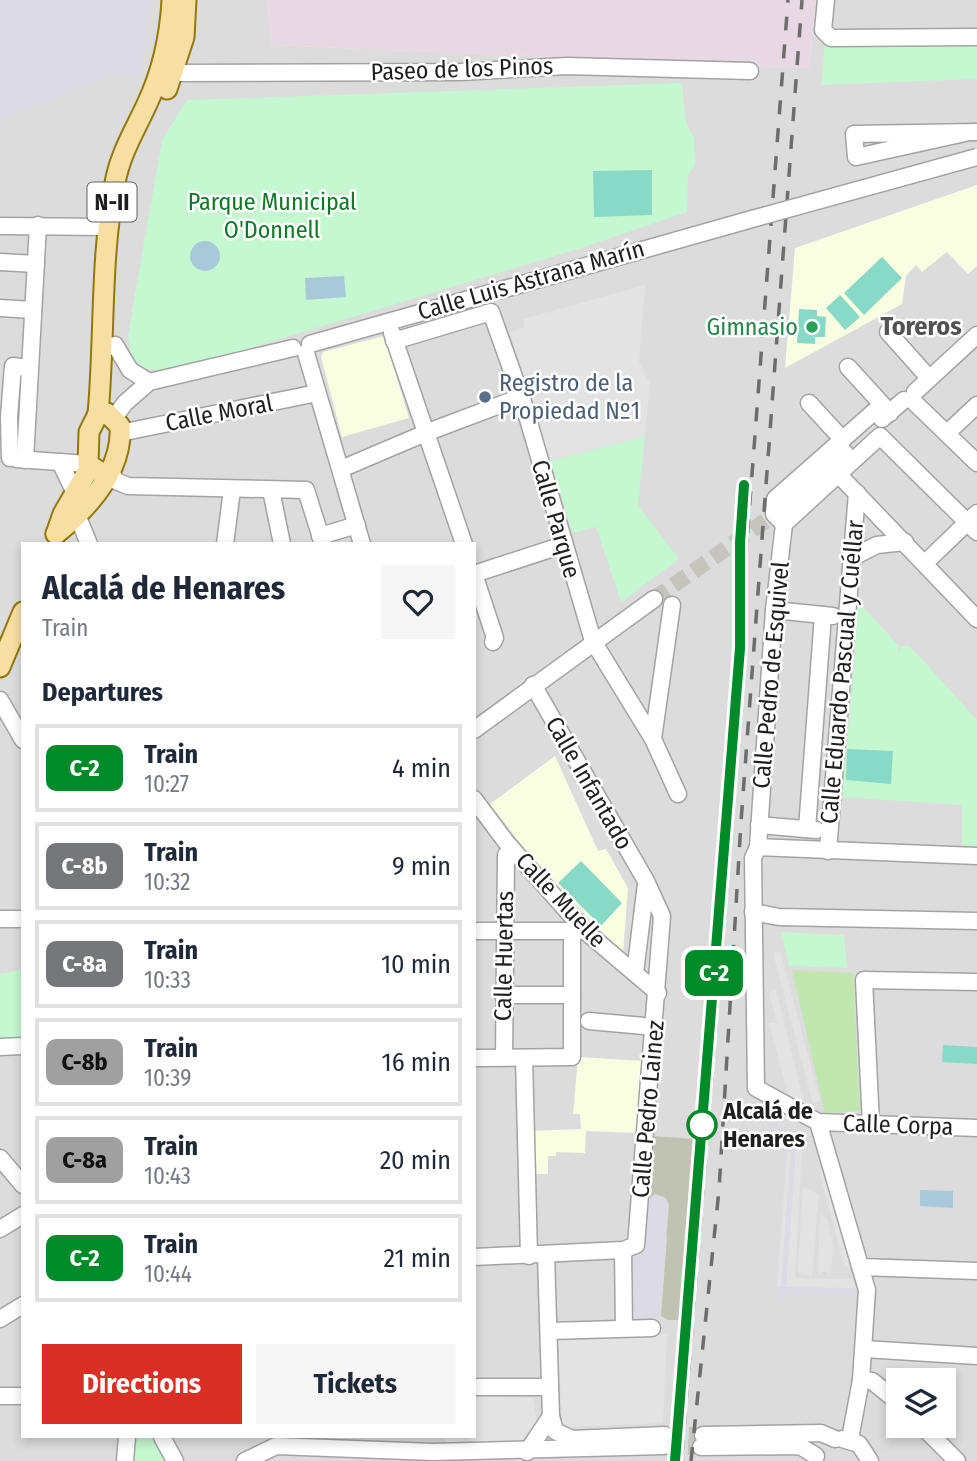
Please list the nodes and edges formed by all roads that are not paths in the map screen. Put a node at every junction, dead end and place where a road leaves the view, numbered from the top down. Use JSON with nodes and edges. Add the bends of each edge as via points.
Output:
{"nodes":[{"id":1,"x":173,"y":0,"type":"edge"},
{"id":2,"x":186,"y":0,"type":"edge"},
{"id":3,"x":826,"y":0,"type":"edge"},
{"id":4,"x":977,"y":37,"type":"edge"},
{"id":5,"x":750,"y":71,"type":"dead end"},
{"id":6,"x":174,"y":73,"type":"junction"},
{"id":7,"x":971,"y":132,"type":"edge"},
{"id":8,"x":977,"y":157,"type":"edge"},
{"id":9,"x":38,"y":225,"type":"junction"},
{"id":10,"x":0,"y":226,"type":"edge"},
{"id":11,"x":109,"y":227,"type":"junction"},
{"id":12,"x":0,"y":262,"type":"edge"},
{"id":13,"x":36,"y":264,"type":"junction"},
{"id":14,"x":0,"y":308,"type":"edge"},
{"id":15,"x":33,"y":310,"type":"junction"},
{"id":16,"x":491,"y":312,"type":"joint"},
{"id":17,"x":389,"y":320,"type":"junction"},
{"id":18,"x":888,"y":332,"type":"dead end"},
{"id":19,"x":977,"y":335,"type":"edge"},
{"id":20,"x":394,"y":341,"type":"junction"},
{"id":21,"x":115,"y":345,"type":"junction"},
{"id":22,"x":303,"y":348,"type":"junction"},
{"id":23,"x":14,"y":366,"type":"edge"},
{"id":24,"x":848,"y":367,"type":"dead end"},
{"id":25,"x":929,"y":378,"type":"junction"},
{"id":26,"x":149,"y":382,"type":"junction"},
{"id":27,"x":317,"y":393,"type":"junction"},
{"id":28,"x":521,"y":397,"type":"junction"},
{"id":29,"x":911,"y":398,"type":"junction"},
{"id":30,"x":809,"y":403,"type":"dead end"},
{"id":31,"x":977,"y":405,"type":"edge"},
{"id":32,"x":890,"y":413,"type":"junction"},
{"id":33,"x":4,"y":417,"type":"edge"},
{"id":34,"x":110,"y":419,"type":"junction"},
{"id":35,"x":428,"y":432,"type":"junction"},
{"id":36,"x":947,"y":433,"type":"junction"},
{"id":37,"x":843,"y":440,"type":"junction"},
{"id":38,"x":12,"y":458,"type":"edge"},
{"id":39,"x":60,"y":462,"type":"junction"},
{"id":40,"x":977,"y":463,"type":"edge"},
{"id":41,"x":96,"y":467,"type":"junction"},
{"id":42,"x":341,"y":469,"type":"junction"},
{"id":43,"x":839,"y":475,"type":"junction"},
{"id":44,"x":232,"y":490,"type":"junction"},
{"id":45,"x":271,"y":490,"type":"junction"},
{"id":46,"x":75,"y":493,"type":"junction"},
{"id":47,"x":857,"y":493,"type":"junction"},
{"id":48,"x":78,"y":517,"type":"junction"},
{"id":49,"x":783,"y":517,"type":"junction"},
{"id":50,"x":974,"y":522,"type":"edge"},
{"id":51,"x":357,"y":525,"type":"junction"},
{"id":52,"x":54,"y":539,"type":"edge"},
{"id":53,"x":321,"y":540,"type":"edge"},
{"id":54,"x":88,"y":542,"type":"edge"},
{"id":55,"x":225,"y":542,"type":"edge"},
{"id":56,"x":282,"y":542,"type":"edge"},
{"id":57,"x":361,"y":542,"type":"edge"},
{"id":58,"x":463,"y":542,"type":"edge"},
{"id":59,"x":905,"y":542,"type":"junction"},
{"id":60,"x":563,"y":545,"type":"junction"},
{"id":61,"x":851,"y":558,"type":"junction"},
{"id":62,"x":925,"y":563,"type":"junction"},
{"id":63,"x":476,"y":573,"type":"edge"},
{"id":64,"x":476,"y":580,"type":"edge"},
{"id":65,"x":654,"y":599,"type":"tunnel mouth"},
{"id":66,"x":672,"y":605,"type":"dead end"},
{"id":67,"x":774,"y":610,"type":"junction"},
{"id":68,"x":823,"y":615,"type":"junction"},
{"id":69,"x":846,"y":617,"type":"junction"},
{"id":70,"x":977,"y":619,"type":"edge"},
{"id":71,"x":20,"y":625,"type":"edge"},
{"id":72,"x":593,"y":641,"type":"junction"},
{"id":73,"x":493,"y":642,"type":"dead end"},
{"id":74,"x":0,"y":667,"type":"edge"},
{"id":75,"x":533,"y":685,"type":"junction"},
{"id":76,"x":0,"y":700,"type":"edge"},
{"id":77,"x":476,"y":728,"type":"edge"},
{"id":78,"x":21,"y":737,"type":"edge"},
{"id":79,"x":653,"y":739,"type":"junction"},
{"id":80,"x":678,"y":794,"type":"dead end"},
{"id":81,"x":476,"y":802,"type":"edge"},
{"id":82,"x":760,"y":825,"type":"junction"},
{"id":83,"x":807,"y":829,"type":"junction"},
{"id":84,"x":829,"y":831,"type":"junction"},
{"id":85,"x":758,"y":847,"type":"junction"},
{"id":86,"x":828,"y":851,"type":"junction"},
{"id":87,"x":506,"y":855,"type":"dead end"},
{"id":88,"x":977,"y":856,"type":"edge"},
{"id":89,"x":646,"y":881,"type":"junction"},
{"id":90,"x":753,"y":912,"type":"junction"},
{"id":91,"x":662,"y":916,"type":"joint"},
{"id":92,"x":0,"y":919,"type":"edge"},
{"id":93,"x":21,"y":919,"type":"edge"},
{"id":94,"x":977,"y":921,"type":"edge"},
{"id":95,"x":476,"y":931,"type":"edge"},
{"id":96,"x":579,"y":931,"type":"junction"},
{"id":97,"x":503,"y":933,"type":"junction"},
{"id":98,"x":635,"y":973,"type":"junction"},
{"id":99,"x":977,"y":982,"type":"edge"},
{"id":100,"x":658,"y":993,"type":"junction"},
{"id":101,"x":503,"y":995,"type":"junction"},
{"id":102,"x":572,"y":995,"type":"junction"},
{"id":103,"x":589,"y":1021,"type":"dead end"},
{"id":104,"x":655,"y":1027,"type":"junction"},
{"id":105,"x":21,"y":1046,"type":"edge"},
{"id":106,"x":0,"y":1047,"type":"edge"},
{"id":107,"x":504,"y":1057,"type":"junction"},
{"id":108,"x":476,"y":1058,"type":"edge"},
{"id":109,"x":524,"y":1058,"type":"junction"},
{"id":110,"x":818,"y":1122,"type":"junction"},
{"id":111,"x":871,"y":1124,"type":"junction"},
{"id":112,"x":977,"y":1128,"type":"edge"},
{"id":113,"x":0,"y":1158,"type":"edge"},
{"id":114,"x":21,"y":1183,"type":"edge"},
{"id":115,"x":21,"y":1216,"type":"edge"},
{"id":116,"x":0,"y":1229,"type":"edge"},
{"id":117,"x":623,"y":1250,"type":"junction"},
{"id":118,"x":546,"y":1255,"type":"junction"},
{"id":119,"x":529,"y":1256,"type":"junction"},
{"id":120,"x":476,"y":1257,"type":"edge"},
{"id":121,"x":861,"y":1268,"type":"junction"},
{"id":122,"x":977,"y":1271,"type":"edge"},
{"id":123,"x":21,"y":1306,"type":"edge"},
{"id":124,"x":0,"y":1319,"type":"edge"},
{"id":125,"x":624,"y":1328,"type":"junction"},
{"id":126,"x":652,"y":1328,"type":"dead end"},
{"id":127,"x":550,"y":1331,"type":"junction"},
{"id":128,"x":864,"y":1349,"type":"junction"},
{"id":129,"x":977,"y":1356,"type":"edge"},
{"id":130,"x":861,"y":1380,"type":"junction"},
{"id":131,"x":476,"y":1387,"type":"edge"},
{"id":132,"x":550,"y":1387,"type":"junction"},
{"id":133,"x":886,"y":1392,"type":"edge"},
{"id":134,"x":21,"y":1395,"type":"edge"},
{"id":135,"x":0,"y":1396,"type":"edge"},
{"id":136,"x":553,"y":1424,"type":"junction"},
{"id":137,"x":120,"y":1438,"type":"edge"},
{"id":138,"x":127,"y":1438,"type":"edge"},
{"id":139,"x":171,"y":1438,"type":"edge"},
{"id":140,"x":934,"y":1438,"type":"edge"},
{"id":141,"x":843,"y":1439,"type":"junction"},
{"id":142,"x":433,"y":1450,"type":"edge"},
{"id":143,"x":527,"y":1452,"type":"junction"},
{"id":144,"x":815,"y":1459,"type":"edge"},
{"id":145,"x":124,"y":1461,"type":"edge"},
{"id":146,"x":175,"y":1461,"type":"edge"},
{"id":147,"x":181,"y":1461,"type":"edge"},
{"id":148,"x":245,"y":1461,"type":"edge"},
{"id":149,"x":870,"y":1461,"type":"edge"},
{"id":150,"x":957,"y":1461,"type":"edge"}],
"edges":[{"from":1,"to":11,"type":"main road","number":"N-II","via":[[161,69],[127,144],[115,181]]},
{"from":2,"to":6,"type":"main road","number":"N-II","via":[[184,37]]},
{"from":3,"to":4,"type":"street","via":[[823,30],[831,38]]},
{"from":5,"to":6,"type":"street","name":"Paseo de los Pinos","via":[[567,66],[460,72]]},
{"from":6,"to":21,"type":"main road","number":"N-II","via":[[138,151],[128,185],[121,227]]},
{"from":7,"to":7,"type":"street","via":[[854,134],[856,157],[868,155]]},
{"from":8,"to":17,"type":"street","name":"Calle Luis Astrana Marín","bridge":true},
{"from":9,"to":10,"type":"street"},
{"from":9,"to":11,"type":"street"},
{"from":9,"to":13,"type":"street"},
{"from":11,"to":34,"type":"main road","number":"N-II"},
{"from":12,"to":13,"type":"street"},
{"from":13,"to":15,"type":"street"},
{"from":14,"to":15,"type":"street"},
{"from":15,"to":23,"type":"street"},
{"from":16,"to":20,"type":"street","name":"Calle Luis Astrana Marín"},
{"from":16,"to":28,"type":"street","name":"Calle Parque"},
{"from":17,"to":20,"type":"street"},
{"from":17,"to":22,"type":"street","name":"Calle Luis Astrana Marín"},
{"from":18,"to":25,"type":"street"},
{"from":19,"to":25,"type":"street"},
{"from":20,"to":35,"type":"street"},
{"from":21,"to":26,"type":"street","via":[[130,370]]},
{"from":21,"to":34,"type":"main road","number":"N-II"},
{"from":22,"to":26,"type":"street","name":"Calle Luis Astrana Marín"},
{"from":22,"to":27,"type":"street"},
{"from":23,"to":33,"type":"street"},
{"from":23,"to":38,"type":"street"},
{"from":24,"to":32,"type":"street"},
{"from":25,"to":29,"type":"street"},
{"from":26,"to":34,"type":"street"},
{"from":27,"to":34,"type":"street","name":"Calle Moral"},
{"from":27,"to":42,"type":"street"},
{"from":28,"to":35,"type":"street"},
{"from":28,"to":60,"type":"street","name":"Calle Parque"},
{"from":29,"to":32,"type":"street"},
{"from":29,"to":36,"type":"street"},
{"from":30,"to":37,"type":"street"},
{"from":31,"to":36,"type":"street"},
{"from":32,"to":37,"type":"street","name":"Calle Pedro de Esquivel","via":[[876,410]]},
{"from":32,"to":49,"type":"street"},
{"from":33,"to":38,"type":"street"},
{"from":34,"to":41,"type":"main road","via":[[89,432]]},
{"from":34,"to":41,"type":"main road","via":[[116,460]]},
{"from":35,"to":42,"type":"street"},
{"from":35,"to":58,"type":"street"},
{"from":36,"to":40,"type":"street"},
{"from":37,"to":49,"type":"street","name":"Calle Pedro de Esquivel","via":[[775,499],[774,514]]},
{"from":38,"to":39,"type":"street"},
{"from":39,"to":41,"type":"street"},
{"from":39,"to":46,"type":"street"},
{"from":41,"to":44,"type":"street","via":[[128,486]]},
{"from":41,"to":46,"type":"main road"},
{"from":41,"to":48,"type":"main road","via":[[98,492]]},
{"from":42,"to":51,"type":"street"},
{"from":43,"to":47,"type":"street"},
{"from":43,"to":49,"type":"street"},
{"from":43,"to":50,"type":"street","via":[[880,436]]},
{"from":44,"to":45,"type":"street"},
{"from":44,"to":55,"type":"street"},
{"from":45,"to":53,"type":"street","via":[[306,490]]},
{"from":45,"to":56,"type":"street"},
{"from":46,"to":52,"type":"main road"},
{"from":47,"to":59,"type":"street"},
{"from":47,"to":61,"type":"street","name":"Calle Eduardo Pascual y Cuéllar"},
{"from":48,"to":52,"type":"main road"},
{"from":48,"to":54,"type":"street"},
{"from":49,"to":67,"type":"street","name":"Calle Pedro de Esquivel"},
{"from":50,"to":62,"type":"street"},
{"from":51,"to":53,"type":"street"},
{"from":51,"to":57,"type":"street"},
{"from":59,"to":61,"type":"street","via":[[877,545]]},
{"from":59,"to":62,"type":"street"},
{"from":60,"to":63,"type":"street"},
{"from":60,"to":72,"type":"street","name":"Calle Parque"},
{"from":61,"to":69,"type":"street","name":"Calle Eduardo Pascual y Cuéllar"},
{"from":62,"to":70,"type":"street"},
{"from":64,"to":73,"type":"street"},
{"from":65,"to":72,"type":"street"},
{"from":66,"to":79,"type":"street"},
{"from":67,"to":68,"type":"street"},
{"from":67,"to":82,"type":"street","name":"Calle Pedro de Esquivel"},
{"from":68,"to":69,"type":"street"},
{"from":68,"to":83,"type":"street","name":"Calle Eduardo Pascual y Cuéllar"},
{"from":69,"to":84,"type":"street","name":"Calle Eduardo Pascual y Cuéllar"},
{"from":71,"to":74,"type":"main road"},
{"from":72,"to":75,"type":"street"},
{"from":72,"to":79,"type":"street","name":"Calle Parque"},
{"from":75,"to":77,"type":"street"},
{"from":75,"to":89,"type":"street","name":"Calle Infantado"},
{"from":76,"to":78,"type":"street"},
{"from":79,"to":80,"type":"street","name":"Calle Parque"},
{"from":81,"to":96,"type":"street","name":"Calle Muelle"},
{"from":82,"to":83,"type":"street"},
{"from":82,"to":85,"type":"street","name":"Calle Pedro de Esquivel"},
{"from":83,"to":84,"type":"street"},
{"from":84,"to":86,"type":"street","name":"Calle Eduardo Pascual y Cuéllar"},
{"from":85,"to":86,"type":"street"},
{"from":85,"to":90,"type":"street","name":"Calle Pedro de Esquivel","via":[[753,858]]},
{"from":86,"to":88,"type":"street"},
{"from":87,"to":97,"type":"street","name":"Calle Huertas"},
{"from":89,"to":91,"type":"street","name":"Calle Infantado"},
{"from":89,"to":98,"type":"street"},
{"from":90,"to":94,"type":"street","via":[[779,917]]},
{"from":90,"to":110,"type":"street","name":"Calle Pedro de Esquivel","via":[[756,1088]]},
{"from":91,"to":100,"type":"street","name":"Calle Pedro Lainez"},
{"from":92,"to":93,"type":"street"},
{"from":95,"to":97,"type":"street"},
{"from":96,"to":97,"type":"street"},
{"from":96,"to":98,"type":"street","name":"Calle Muelle"},
{"from":96,"to":102,"type":"street"},
{"from":97,"to":101,"type":"street","name":"Calle Huertas"},
{"from":98,"to":100,"type":"street","name":"Calle Muelle"},
{"from":99,"to":111,"type":"street","via":[[864,980]]},
{"from":100,"to":104,"type":"street","name":"Calle Pedro Lainez"},
{"from":101,"to":102,"type":"street"},
{"from":101,"to":107,"type":"street","name":"Calle Huertas"},
{"from":102,"to":109,"type":"street","via":[[572,1057]]},
{"from":103,"to":104,"type":"street"},
{"from":104,"to":117,"type":"street","name":"Calle Pedro Lainez","via":[[636,1245]]},
{"from":105,"to":106,"type":"street"},
{"from":107,"to":108,"type":"street"},
{"from":107,"to":109,"type":"street"},
{"from":109,"to":119,"type":"street"},
{"from":110,"to":111,"type":"street","name":"Calle Corpa"},
{"from":110,"to":121,"type":"street"},
{"from":111,"to":112,"type":"street","name":"Calle Corpa"},
{"from":113,"to":114,"type":"street"},
{"from":115,"to":116,"type":"street"},
{"from":117,"to":118,"type":"street"},
{"from":117,"to":125,"type":"street"},
{"from":118,"to":119,"type":"street"},
{"from":118,"to":127,"type":"street"},
{"from":119,"to":120,"type":"street"},
{"from":121,"to":122,"type":"street"},
{"from":121,"to":128,"type":"street","via":[[867,1290]]},
{"from":123,"to":124,"type":"street"},
{"from":125,"to":126,"type":"street"},
{"from":125,"to":127,"type":"street"},
{"from":127,"to":132,"type":"street"},
{"from":128,"to":129,"type":"street"},
{"from":128,"to":130,"type":"street"},
{"from":130,"to":133,"type":"street","via":[[872,1381]]},
{"from":130,"to":141,"type":"street"},
{"from":131,"to":132,"type":"street"},
{"from":132,"to":136,"type":"street"},
{"from":134,"to":135,"type":"street"},
{"from":136,"to":143,"type":"street"},
{"from":136,"to":143,"type":"street","via":[[572,1439],[664,1441]]},
{"from":137,"to":145,"type":"street"},
{"from":138,"to":145,"type":"street"},
{"from":139,"to":146,"type":"street"},
{"from":139,"to":147,"type":"street"},
{"from":140,"to":150,"type":"street"},
{"from":141,"to":144,"type":"street","via":[[827,1443]]},
{"from":141,"to":144,"type":"street","via":[[821,1433],[702,1441],[800,1446]]},
{"from":141,"to":149,"type":"street","via":[[866,1450]]},
{"from":142,"to":143,"type":"street"},
{"from":142,"to":148,"type":"street","via":[[276,1446]]}]}
